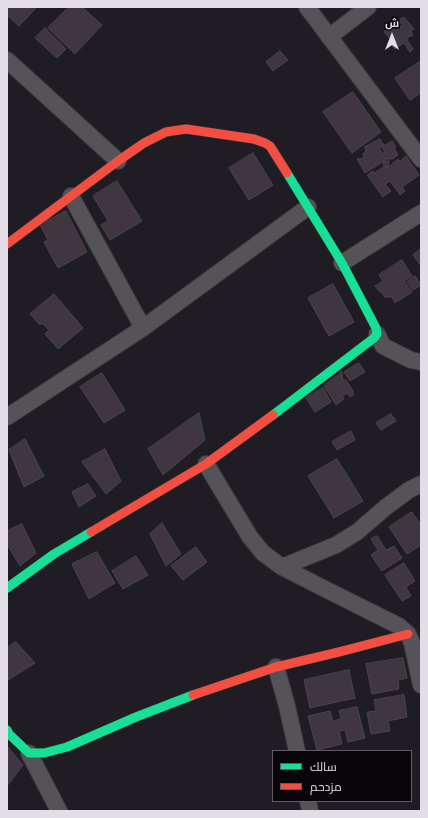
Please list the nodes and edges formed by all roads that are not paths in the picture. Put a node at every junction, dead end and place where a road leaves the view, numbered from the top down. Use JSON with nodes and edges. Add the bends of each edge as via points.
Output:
{"nodes":[{"id":1,"x":307,"y":7,"type":"edge"},
{"id":2,"x":368,"y":7,"type":"edge"},
{"id":3,"x":329,"y":37,"type":"junction"},
{"id":4,"x":7,"y":60,"type":"edge"},
{"id":5,"x":416,"y":141,"type":"edge"},
{"id":6,"x":421,"y":159,"type":"edge"},
{"id":7,"x":118,"y":161,"type":"junction"},
{"id":8,"x":71,"y":196,"type":"junction"},
{"id":9,"x":308,"y":207,"type":"junction"},
{"id":10,"x":421,"y":213,"type":"edge"},
{"id":11,"x":7,"y":244,"type":"edge"},
{"id":12,"x":342,"y":263,"type":"junction"},
{"id":13,"x":143,"y":328,"type":"junction"},
{"id":14,"x":377,"y":334,"type":"junction"},
{"id":15,"x":421,"y":362,"type":"edge"},
{"id":16,"x":7,"y":417,"type":"edge"},
{"id":17,"x":206,"y":464,"type":"junction"},
{"id":18,"x":421,"y":484,"type":"edge"},
{"id":19,"x":282,"y":567,"type":"junction"},
{"id":20,"x":7,"y":588,"type":"edge"},
{"id":21,"x":408,"y":634,"type":"junction"},
{"id":22,"x":276,"y":667,"type":"junction"},
{"id":23,"x":421,"y":685,"type":"edge"},
{"id":24,"x":7,"y":730,"type":"edge"},
{"id":25,"x":297,"y":750,"type":"edge"},
{"id":26,"x":29,"y":753,"type":"junction"},
{"id":27,"x":59,"y":811,"type":"edge"}],
"edges":[{"from":1,"to":3,"type":"street"},
{"from":2,"to":3,"type":"street"},
{"from":3,"to":5,"type":"street"},
{"from":4,"to":7,"type":"street"},
{"from":5,"to":6,"type":"street"},
{"from":7,"to":8,"type":"street"},
{"from":7,"to":9,"type":"street","via":[[166,132],[186,129],[254,139],[270,146]]},
{"from":8,"to":11,"type":"street"},
{"from":8,"to":13,"type":"street"},
{"from":9,"to":12,"type":"street"},
{"from":9,"to":13,"type":"street"},
{"from":10,"to":12,"type":"street"},
{"from":12,"to":14,"type":"street"},
{"from":13,"to":16,"type":"street"},
{"from":14,"to":15,"type":"street","via":[[383,346],[411,360]]},
{"from":14,"to":17,"type":"street"},
{"from":17,"to":19,"type":"street","via":[[250,537],[263,553]]},
{"from":17,"to":20,"type":"street","via":[[54,554]]},
{"from":18,"to":19,"type":"street","via":[[386,507],[358,532],[336,545]]},
{"from":19,"to":21,"type":"street","via":[[399,626]]},
{"from":21,"to":22,"type":"street"},
{"from":21,"to":23,"type":"street"},
{"from":22,"to":25,"type":"street"},
{"from":22,"to":26,"type":"street","via":[[172,703],[67,747],[44,753]]},
{"from":24,"to":26,"type":"street"},
{"from":26,"to":27,"type":"street"}]}
